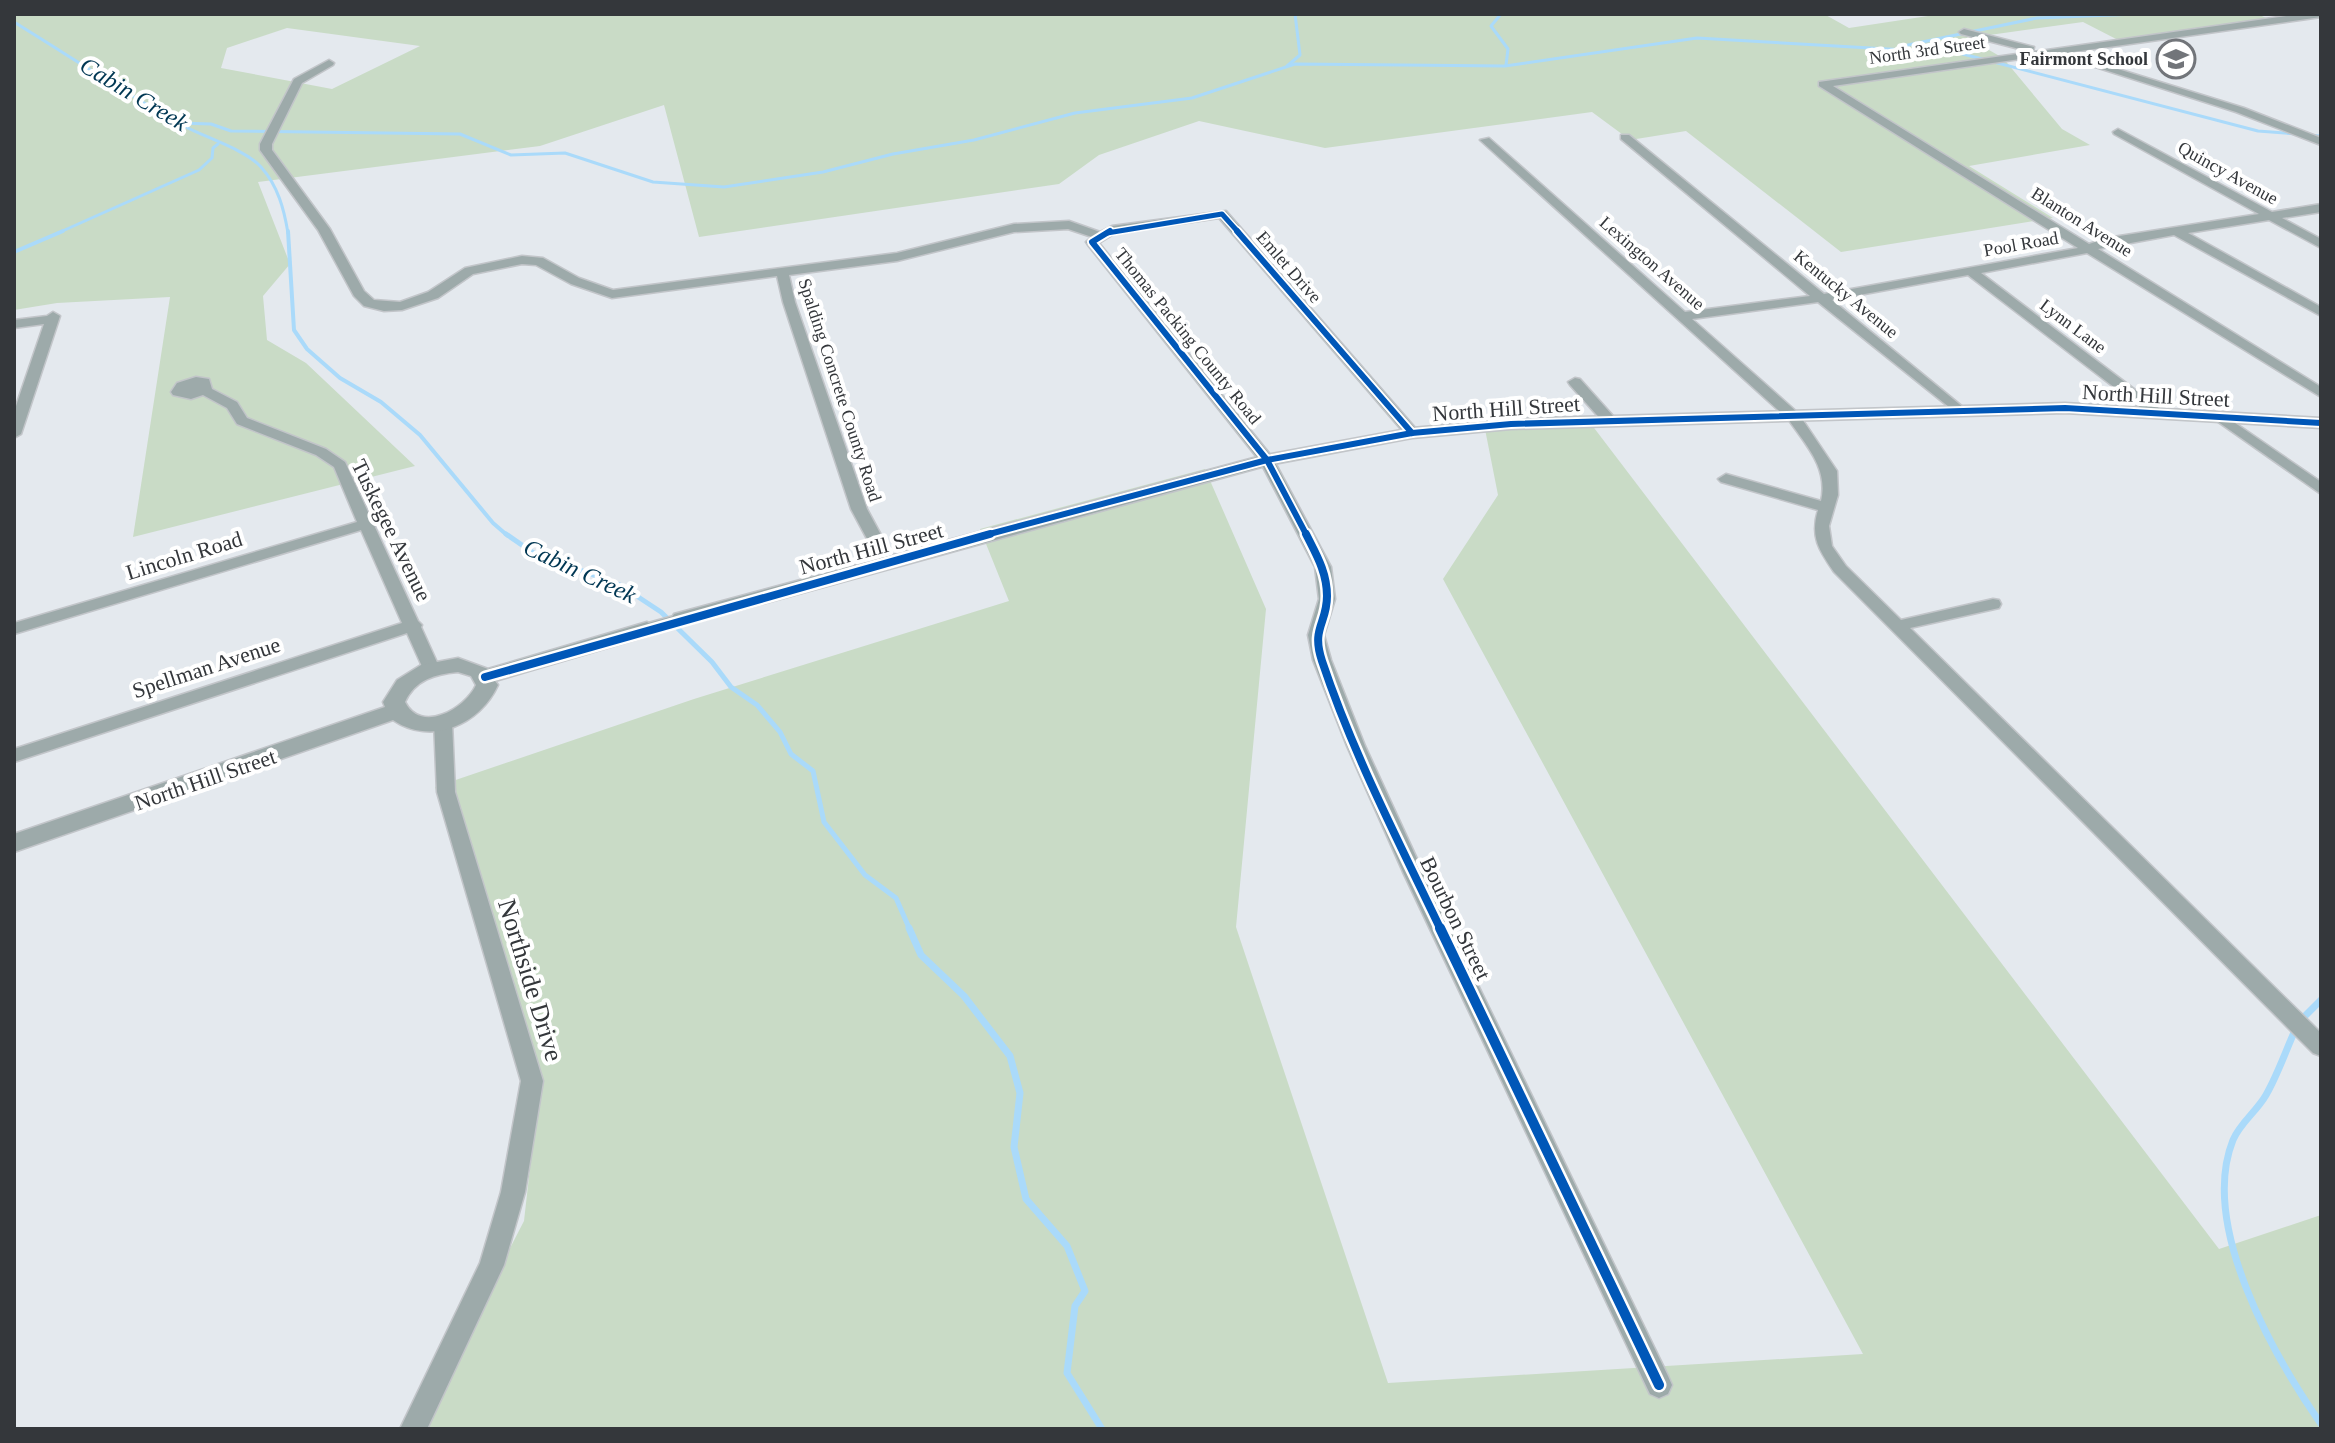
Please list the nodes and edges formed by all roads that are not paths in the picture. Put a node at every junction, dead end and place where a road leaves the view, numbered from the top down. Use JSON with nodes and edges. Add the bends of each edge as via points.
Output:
{"nodes":[{"id":1,"x":2321,"y":14,"type":"edge"},
{"id":2,"x":1964,"y":32,"type":"dead end"},
{"id":3,"x":2050,"y":52,"type":"junction"},
{"id":4,"x":329,"y":63,"type":"dead end"},
{"id":5,"x":1823,"y":84,"type":"joint"},
{"id":6,"x":2118,"y":132,"type":"dead end"},
{"id":7,"x":1625,"y":137,"type":"dead end"},
{"id":8,"x":1485,"y":140,"type":"dead end"},
{"id":9,"x":2321,"y":142,"type":"edge"},
{"id":10,"x":2321,"y":208,"type":"edge"},
{"id":11,"x":2269,"y":216,"type":"junction"},
{"id":12,"x":2176,"y":231,"type":"junction"},
{"id":13,"x":1101,"y":236,"type":"junction"},
{"id":14,"x":2321,"y":244,"type":"edge"},
{"id":15,"x":2091,"y":248,"type":"junction"},
{"id":16,"x":782,"y":271,"type":"junction"},
{"id":17,"x":1970,"y":271,"type":"junction"},
{"id":18,"x":1821,"y":298,"type":"junction"},
{"id":19,"x":2321,"y":312,"type":"edge"},
{"id":20,"x":1685,"y":316,"type":"junction"},
{"id":21,"x":14,"y":324,"type":"edge"},
{"id":22,"x":1575,"y":382,"type":"dead end"},
{"id":23,"x":204,"y":390,"type":"dead end"},
{"id":24,"x":2321,"y":393,"type":"edge"},
{"id":25,"x":1959,"y":411,"type":"junction"},
{"id":26,"x":2154,"y":411,"type":"junction"},
{"id":27,"x":1793,"y":416,"type":"junction"},
{"id":28,"x":2219,"y":416,"type":"junction"},
{"id":29,"x":1609,"y":420,"type":"junction"},
{"id":30,"x":2321,"y":423,"type":"edge"},
{"id":31,"x":1412,"y":433,"type":"junction"},
{"id":32,"x":14,"y":434,"type":"edge"},
{"id":33,"x":1267,"y":460,"type":"junction"},
{"id":34,"x":1726,"y":479,"type":"dead end"},
{"id":35,"x":2321,"y":489,"type":"edge"},
{"id":36,"x":1826,"y":507,"type":"junction"},
{"id":37,"x":366,"y":524,"type":"junction"},
{"id":38,"x":887,"y":561,"type":"junction"},
{"id":39,"x":1993,"y":604,"type":"dead end"},
{"id":40,"x":681,"y":619,"type":"joint"},
{"id":41,"x":414,"y":625,"type":"junction"},
{"id":42,"x":1897,"y":626,"type":"junction"},
{"id":43,"x":14,"y":629,"type":"edge"},
{"id":44,"x":647,"y":629,"type":"joint"},
{"id":45,"x":431,"y":669,"type":"junction"},
{"id":46,"x":485,"y":677,"type":"junction"},
{"id":47,"x":396,"y":711,"type":"junction"},
{"id":48,"x":443,"y":722,"type":"junction"},
{"id":49,"x":14,"y":756,"type":"edge"},
{"id":50,"x":14,"y":843,"type":"edge"},
{"id":51,"x":2321,"y":1047,"type":"edge"},
{"id":52,"x":1659,"y":1385,"type":"dead end"},
{"id":53,"x":413,"y":1429,"type":"edge"}],
"edges":[{"from":1,"to":3,"type":"street","name":"North 3rd Street"},
{"from":2,"to":3,"type":"street"},
{"from":3,"to":5,"type":"street","name":"North 3rd Street"},
{"from":3,"to":9,"type":"street","via":[[2240,110]]},
{"from":4,"to":16,"type":"street","via":[[298,81],[266,150],[369,303],[402,306],[433,295],[469,271],[522,260],[539,261],[612,294]]},
{"from":5,"to":15,"type":"street","name":"Blanton Avenue"},
{"from":6,"to":11,"type":"street","name":"Quincy Avenue"},
{"from":7,"to":18,"type":"street","name":"Kentucky Avenue"},
{"from":8,"to":20,"type":"street","name":"Lexington Avenue"},
{"from":10,"to":11,"type":"street","name":"Pool Road"},
{"from":11,"to":12,"type":"street","name":"Pool Road"},
{"from":11,"to":14,"type":"street","name":"Quincy Avenue"},
{"from":12,"to":15,"type":"street","name":"Pool Road"},
{"from":12,"to":19,"type":"street"},
{"from":13,"to":16,"type":"street","via":[[1069,225],[1014,228],[897,257]]},
{"from":13,"to":31,"type":"street","name":"Emlet Drive","via":[[1222,214]]},
{"from":13,"to":33,"type":"street","name":"Thomas Packing County Road","via":[[1092,242],[1110,268]]},
{"from":15,"to":17,"type":"street","name":"Pool Road"},
{"from":15,"to":24,"type":"street","name":"Blanton Avenue"},
{"from":16,"to":38,"type":"street","name":"Spalding Concrete County Road","via":[[859,509]]},
{"from":17,"to":18,"type":"street","name":"Pool Road"},
{"from":17,"to":26,"type":"street","name":"Lynn Lane"},
{"from":18,"to":20,"type":"street","name":"Pool Road"},
{"from":18,"to":25,"type":"street","name":"Kentucky Avenue"},
{"from":20,"to":27,"type":"street","name":"Lexington Avenue"},
{"from":21,"to":32,"type":"street","via":[[53,318]]},
{"from":22,"to":29,"type":"street"},
{"from":23,"to":37,"type":"street","name":"Tuskegee Avenue","via":[[232,405],[242,421],[321,452],[340,465]]},
{"from":25,"to":26,"type":"street","name":"North Hill Street"},
{"from":25,"to":27,"type":"street","name":"North Hill Street"},
{"from":26,"to":28,"type":"street","name":"North Hill Street"},
{"from":27,"to":29,"type":"street","name":"North Hill Street"},
{"from":27,"to":36,"type":"street","name":"Lexington Avenue","via":[[1830,471]]},
{"from":28,"to":30,"type":"street","name":"North Hill Street"},
{"from":28,"to":35,"type":"street"},
{"from":29,"to":31,"type":"street","name":"North Hill Street"},
{"from":31,"to":33,"type":"street","name":"North Hill Street"},
{"from":33,"to":38,"type":"street","name":"North Hill Street"},
{"from":33,"to":52,"type":"street","name":"Bourbon Street","via":[[1323,567],[1327,599],[1316,635],[1356,746]]},
{"from":34,"to":36,"type":"street"},
{"from":36,"to":42,"type":"street","name":"Lexington Avenue","via":[[1821,526],[1824,546]]},
{"from":37,"to":41,"type":"street","name":"Tuskegee Avenue"},
{"from":37,"to":43,"type":"street","name":"Lincoln Road"},
{"from":38,"to":40,"type":"street","name":"North Hill Street"},
{"from":39,"to":42,"type":"street"},
{"from":40,"to":44,"type":"street","name":"North Hill Street"},
{"from":41,"to":45,"type":"street","name":"Tuskegee Avenue"},
{"from":41,"to":49,"type":"street","name":"Spellman Avenue"},
{"from":42,"to":51,"type":"street","name":"Lexington Avenue"},
{"from":44,"to":46,"type":"street","name":"North Hill Street"},
{"from":45,"to":46,"type":"street","via":[[470,667]]},
{"from":45,"to":47,"type":"street","via":[[405,683],[394,702]]},
{"from":46,"to":48,"type":"street","via":[[479,703]]},
{"from":47,"to":48,"type":"street","via":[[413,723]]},
{"from":47,"to":50,"type":"street","name":"North Hill Street"},
{"from":48,"to":53,"type":"street","name":"Northside Drive","via":[[446,792],[532,1081],[513,1192],[492,1265]]}]}
